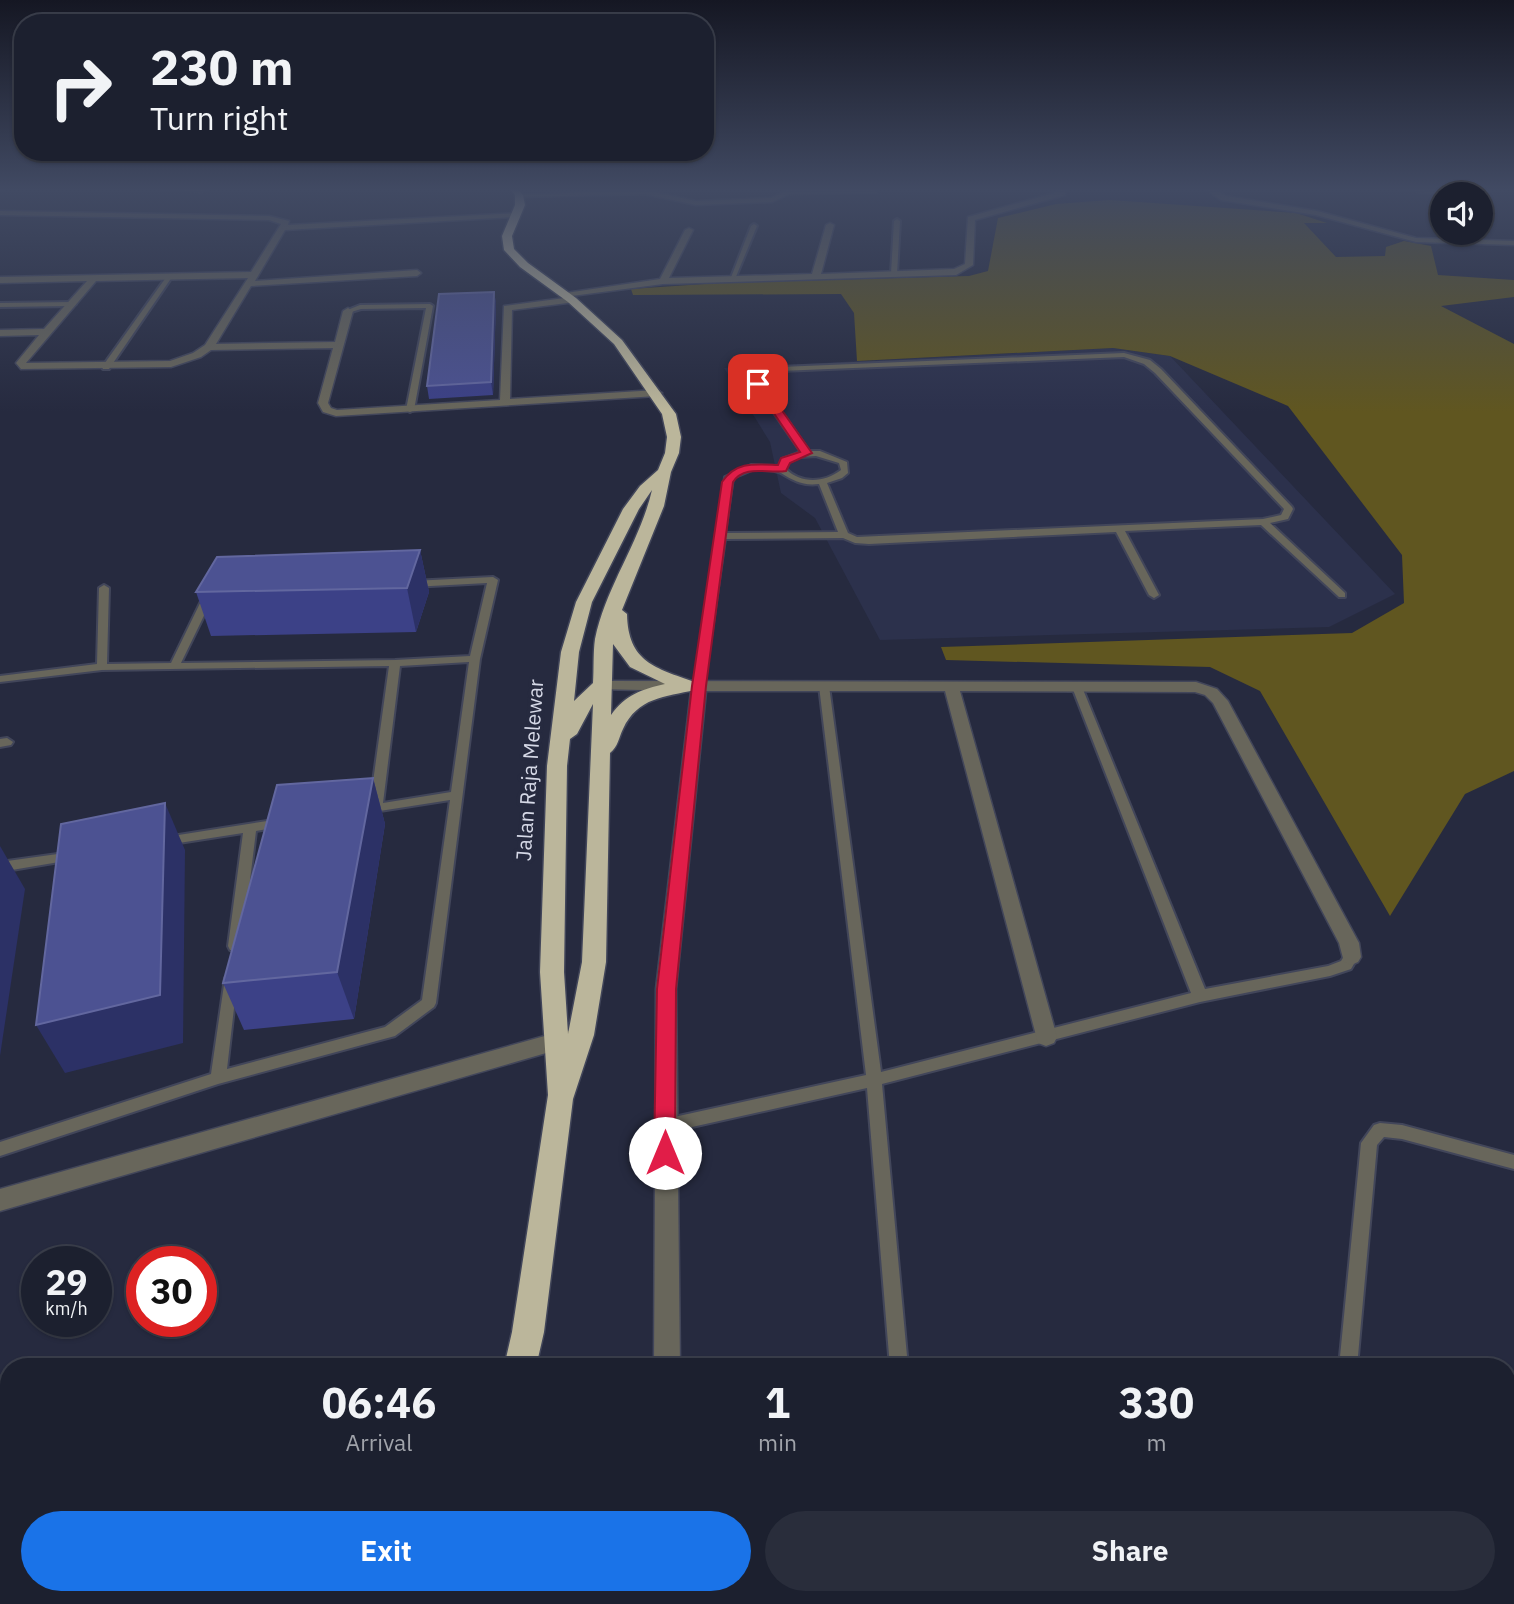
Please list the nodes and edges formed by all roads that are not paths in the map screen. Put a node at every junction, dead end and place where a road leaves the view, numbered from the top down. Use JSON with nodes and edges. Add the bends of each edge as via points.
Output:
{"nodes":[{"id":1,"x":260,"y":263,"type":"edge"},
{"id":2,"x":522,"y":263,"type":"edge"},
{"id":3,"x":672,"y":263,"type":"edge"},
{"id":4,"x":739,"y":263,"type":"edge"},
{"id":5,"x":820,"y":263,"type":"edge"},
{"id":6,"x":895,"y":263,"type":"edge"},
{"id":7,"x":969,"y":263,"type":"edge"},
{"id":8,"x":417,"y":273,"type":"dead end"},
{"id":9,"x":894,"y":274,"type":"junction"},
{"id":10,"x":252,"y":275,"type":"junction"},
{"id":11,"x":816,"y":276,"type":"junction"},
{"id":12,"x":169,"y":277,"type":"junction"},
{"id":13,"x":93,"y":279,"type":"junction"},
{"id":14,"x":732,"y":279,"type":"junction"},
{"id":15,"x":0,"y":280,"type":"edge"},
{"id":16,"x":663,"y":281,"type":"junction"},
{"id":17,"x":246,"y":284,"type":"junction"},
{"id":18,"x":568,"y":297,"type":"junction"},
{"id":19,"x":73,"y":304,"type":"junction"},
{"id":20,"x":0,"y":305,"type":"edge"},
{"id":21,"x":348,"y":310,"type":"joint"},
{"id":22,"x":48,"y":332,"type":"junction"},
{"id":23,"x":0,"y":333,"type":"edge"},
{"id":24,"x":340,"y":345,"type":"junction"},
{"id":25,"x":209,"y":347,"type":"junction"},
{"id":26,"x":106,"y":367,"type":"junction"},
{"id":27,"x":657,"y":393,"type":"junction"},
{"id":28,"x":505,"y":404,"type":"junction"},
{"id":29,"x":410,"y":410,"type":"junction"},
{"id":30,"x":806,"y":453,"type":"junction"},
{"id":31,"x":782,"y":469,"type":"junction"},
{"id":32,"x":664,"y":472,"type":"junction"},
{"id":33,"x":822,"y":481,"type":"junction"},
{"id":34,"x":1263,"y":523,"type":"junction"},
{"id":35,"x":1119,"y":529,"type":"junction"},
{"id":36,"x":844,"y":535,"type":"junction"},
{"id":37,"x":720,"y":536,"type":"junction"},
{"id":38,"x":399,"y":585,"type":"edge"},
{"id":39,"x":620,"y":587,"type":"junction"},
{"id":40,"x":104,"y":588,"type":"dead end"},
{"id":41,"x":223,"y":594,"type":"edge"},
{"id":42,"x":1154,"y":595,"type":"dead end"},
{"id":43,"x":1342,"y":595,"type":"dead end"},
{"id":44,"x":475,"y":659,"type":"junction"},
{"id":45,"x":395,"y":663,"type":"junction"},
{"id":46,"x":175,"y":664,"type":"junction"},
{"id":47,"x":102,"y":667,"type":"junction"},
{"id":48,"x":0,"y":678,"type":"edge"},
{"id":49,"x":601,"y":685,"type":"junction"},
{"id":50,"x":693,"y":686,"type":"junction"},
{"id":51,"x":824,"y":686,"type":"junction"},
{"id":52,"x":951,"y":686,"type":"junction"},
{"id":53,"x":1077,"y":687,"type":"junction"},
{"id":54,"x":601,"y":763,"type":"junction"},
{"id":55,"x":557,"y":766,"type":"junction"},
{"id":56,"x":458,"y":795,"type":"junction"},
{"id":57,"x":376,"y":808,"type":"junction"},
{"id":58,"x":351,"y":812,"type":"edge"},
{"id":59,"x":288,"y":822,"type":"edge"},
{"id":60,"x":250,"y":828,"type":"junction"},
{"id":61,"x":158,"y":842,"type":"edge"},
{"id":62,"x":92,"y":853,"type":"edge"},
{"id":63,"x":0,"y":867,"type":"edge"},
{"id":64,"x":1351,"y":957,"type":"joint"},
{"id":65,"x":1200,"y":996,"type":"junction"},
{"id":66,"x":581,"y":1035,"type":"junction"},
{"id":67,"x":1046,"y":1037,"type":"junction"},
{"id":68,"x":554,"y":1042,"type":"junction"},
{"id":69,"x":218,"y":1079,"type":"junction"},
{"id":70,"x":874,"y":1080,"type":"junction"},
{"id":71,"x":560,"y":1099,"type":"junction"},
{"id":72,"x":665,"y":1126,"type":"junction"},
{"id":73,"x":0,"y":1149,"type":"edge"},
{"id":74,"x":1514,"y":1162,"type":"edge"},
{"id":75,"x":0,"y":1200,"type":"edge"},
{"id":76,"x":522,"y":1358,"type":"edge"},
{"id":77,"x":667,"y":1358,"type":"edge"},
{"id":78,"x":898,"y":1358,"type":"edge"},
{"id":79,"x":1350,"y":1358,"type":"edge"}],
"edges":[{"from":1,"to":10,"type":"street"},
{"from":2,"to":18,"type":"highway","name":"Jalan Raja Melewar"},
{"from":3,"to":16,"type":"street"},
{"from":4,"to":14,"type":"lane"},
{"from":5,"to":11,"type":"street"},
{"from":6,"to":9,"type":"lane"},
{"from":7,"to":9,"type":"street","via":[[964,270]]},
{"from":8,"to":17,"type":"street"},
{"from":9,"to":11,"type":"street"},
{"from":10,"to":12,"type":"street"},
{"from":10,"to":17,"type":"street"},
{"from":11,"to":14,"type":"street"},
{"from":12,"to":13,"type":"street"},
{"from":12,"to":26,"type":"lane"},
{"from":13,"to":15,"type":"street"},
{"from":13,"to":19,"type":"street"},
{"from":14,"to":16,"type":"street"},
{"from":16,"to":18,"type":"street"},
{"from":17,"to":25,"type":"street"},
{"from":18,"to":27,"type":"highway","name":"Jalan Raja Melewar","via":[[618,342]]},
{"from":18,"to":28,"type":"street","via":[[507,308]]},
{"from":19,"to":20,"type":"lane"},
{"from":19,"to":22,"type":"street"},
{"from":21,"to":24,"type":"street"},
{"from":21,"to":29,"type":"lane","via":[[429,306]]},
{"from":22,"to":23,"type":"street"},
{"from":22,"to":26,"type":"street","via":[[21,363],[25,367]]},
{"from":24,"to":25,"type":"street"},
{"from":24,"to":29,"type":"street","via":[[323,403],[327,410],[351,414]]},
{"from":25,"to":26,"type":"street","via":[[171,364]]},
{"from":27,"to":28,"type":"street"},
{"from":27,"to":32,"type":"highway","name":"Jalan Raja Melewar","via":[[669,414],[674,437]]},
{"from":28,"to":29,"type":"street"},
{"from":30,"to":31,"type":"lane","via":[[785,461]]},
{"from":30,"to":33,"type":"lane","via":[[837,457],[846,466],[840,476]]},
{"from":30,"to":34,"type":"lane","via":[[758,384],[761,373],[1124,355],[1158,371],[1289,509],[1285,517]]},
{"from":31,"to":33,"type":"lane","via":[[801,480]]},
{"from":31,"to":37,"type":"lane","via":[[751,467],[729,477]]},
{"from":32,"to":39,"type":"highway","name":"Jalan Raja Melewar","via":[[656,506]]},
{"from":32,"to":55,"type":"highway","name":"Jalan Raja Melewar","via":[[631,509],[584,602],[570,652]]},
{"from":33,"to":36,"type":"lane"},
{"from":34,"to":35,"type":"lane"},
{"from":34,"to":43,"type":"lane"},
{"from":35,"to":36,"type":"lane","via":[[869,541]]},
{"from":35,"to":42,"type":"lane"},
{"from":36,"to":37,"type":"lane"},
{"from":37,"to":50,"type":"lane"},
{"from":38,"to":44,"type":"lane","via":[[493,580]]},
{"from":39,"to":49,"type":"highway","name":"Jalan Raja Melewar","via":[[604,640]]},
{"from":39,"to":50,"type":"highway","via":[[616,633],[623,651],[640,667]]},
{"from":40,"to":47,"type":"lane"},
{"from":41,"to":46,"type":"lane","via":[[209,595]]},
{"from":44,"to":45,"type":"lane"},
{"from":44,"to":56,"type":"lane"},
{"from":45,"to":46,"type":"lane"},
{"from":45,"to":57,"type":"lane"},
{"from":46,"to":47,"type":"lane"},
{"from":47,"to":48,"type":"lane"},
{"from":49,"to":50,"type":"street"},
{"from":49,"to":54,"type":"highway","name":"Jalan Raja Melewar"},
{"from":49,"to":55,"type":"highway","via":[[570,723]]},
{"from":50,"to":51,"type":"street"},
{"from":50,"to":54,"type":"highway","via":[[636,697],[614,724]]},
{"from":50,"to":72,"type":"street","via":[[666,989]]},
{"from":51,"to":52,"type":"street"},
{"from":51,"to":70,"type":"lane"},
{"from":52,"to":53,"type":"street"},
{"from":52,"to":67,"type":"street"},
{"from":53,"to":64,"type":"street","via":[[1196,687],[1211,692],[1220,701],[1349,943]]},
{"from":53,"to":65,"type":"lane"},
{"from":54,"to":66,"type":"highway","name":"Jalan Raja Melewar","via":[[594,962]]},
{"from":55,"to":68,"type":"highway","name":"Jalan Raja Melewar"},
{"from":56,"to":57,"type":"lane"},
{"from":56,"to":69,"type":"lane","via":[[429,1003],[390,1032]]},
{"from":57,"to":58,"type":"lane"},
{"from":59,"to":60,"type":"lane"},
{"from":60,"to":61,"type":"lane"},
{"from":60,"to":69,"type":"lane"},
{"from":62,"to":63,"type":"lane"},
{"from":64,"to":65,"type":"lane","via":[[1346,965],[1330,971]]},
{"from":65,"to":67,"type":"lane"},
{"from":66,"to":68,"type":"street"},
{"from":66,"to":71,"type":"highway","name":"Jalan Raja Melewar"},
{"from":67,"to":70,"type":"lane"},
{"from":68,"to":71,"type":"highway","name":"Jalan Raja Melewar"},
{"from":68,"to":75,"type":"street"},
{"from":69,"to":73,"type":"lane"},
{"from":70,"to":72,"type":"lane"},
{"from":70,"to":78,"type":"lane"},
{"from":71,"to":76,"type":"highway","name":"Jalan Raja Melewar"},
{"from":72,"to":77,"type":"street"},
{"from":74,"to":79,"type":"lane","via":[[1402,1132],[1380,1130],[1369,1143]]}]}
